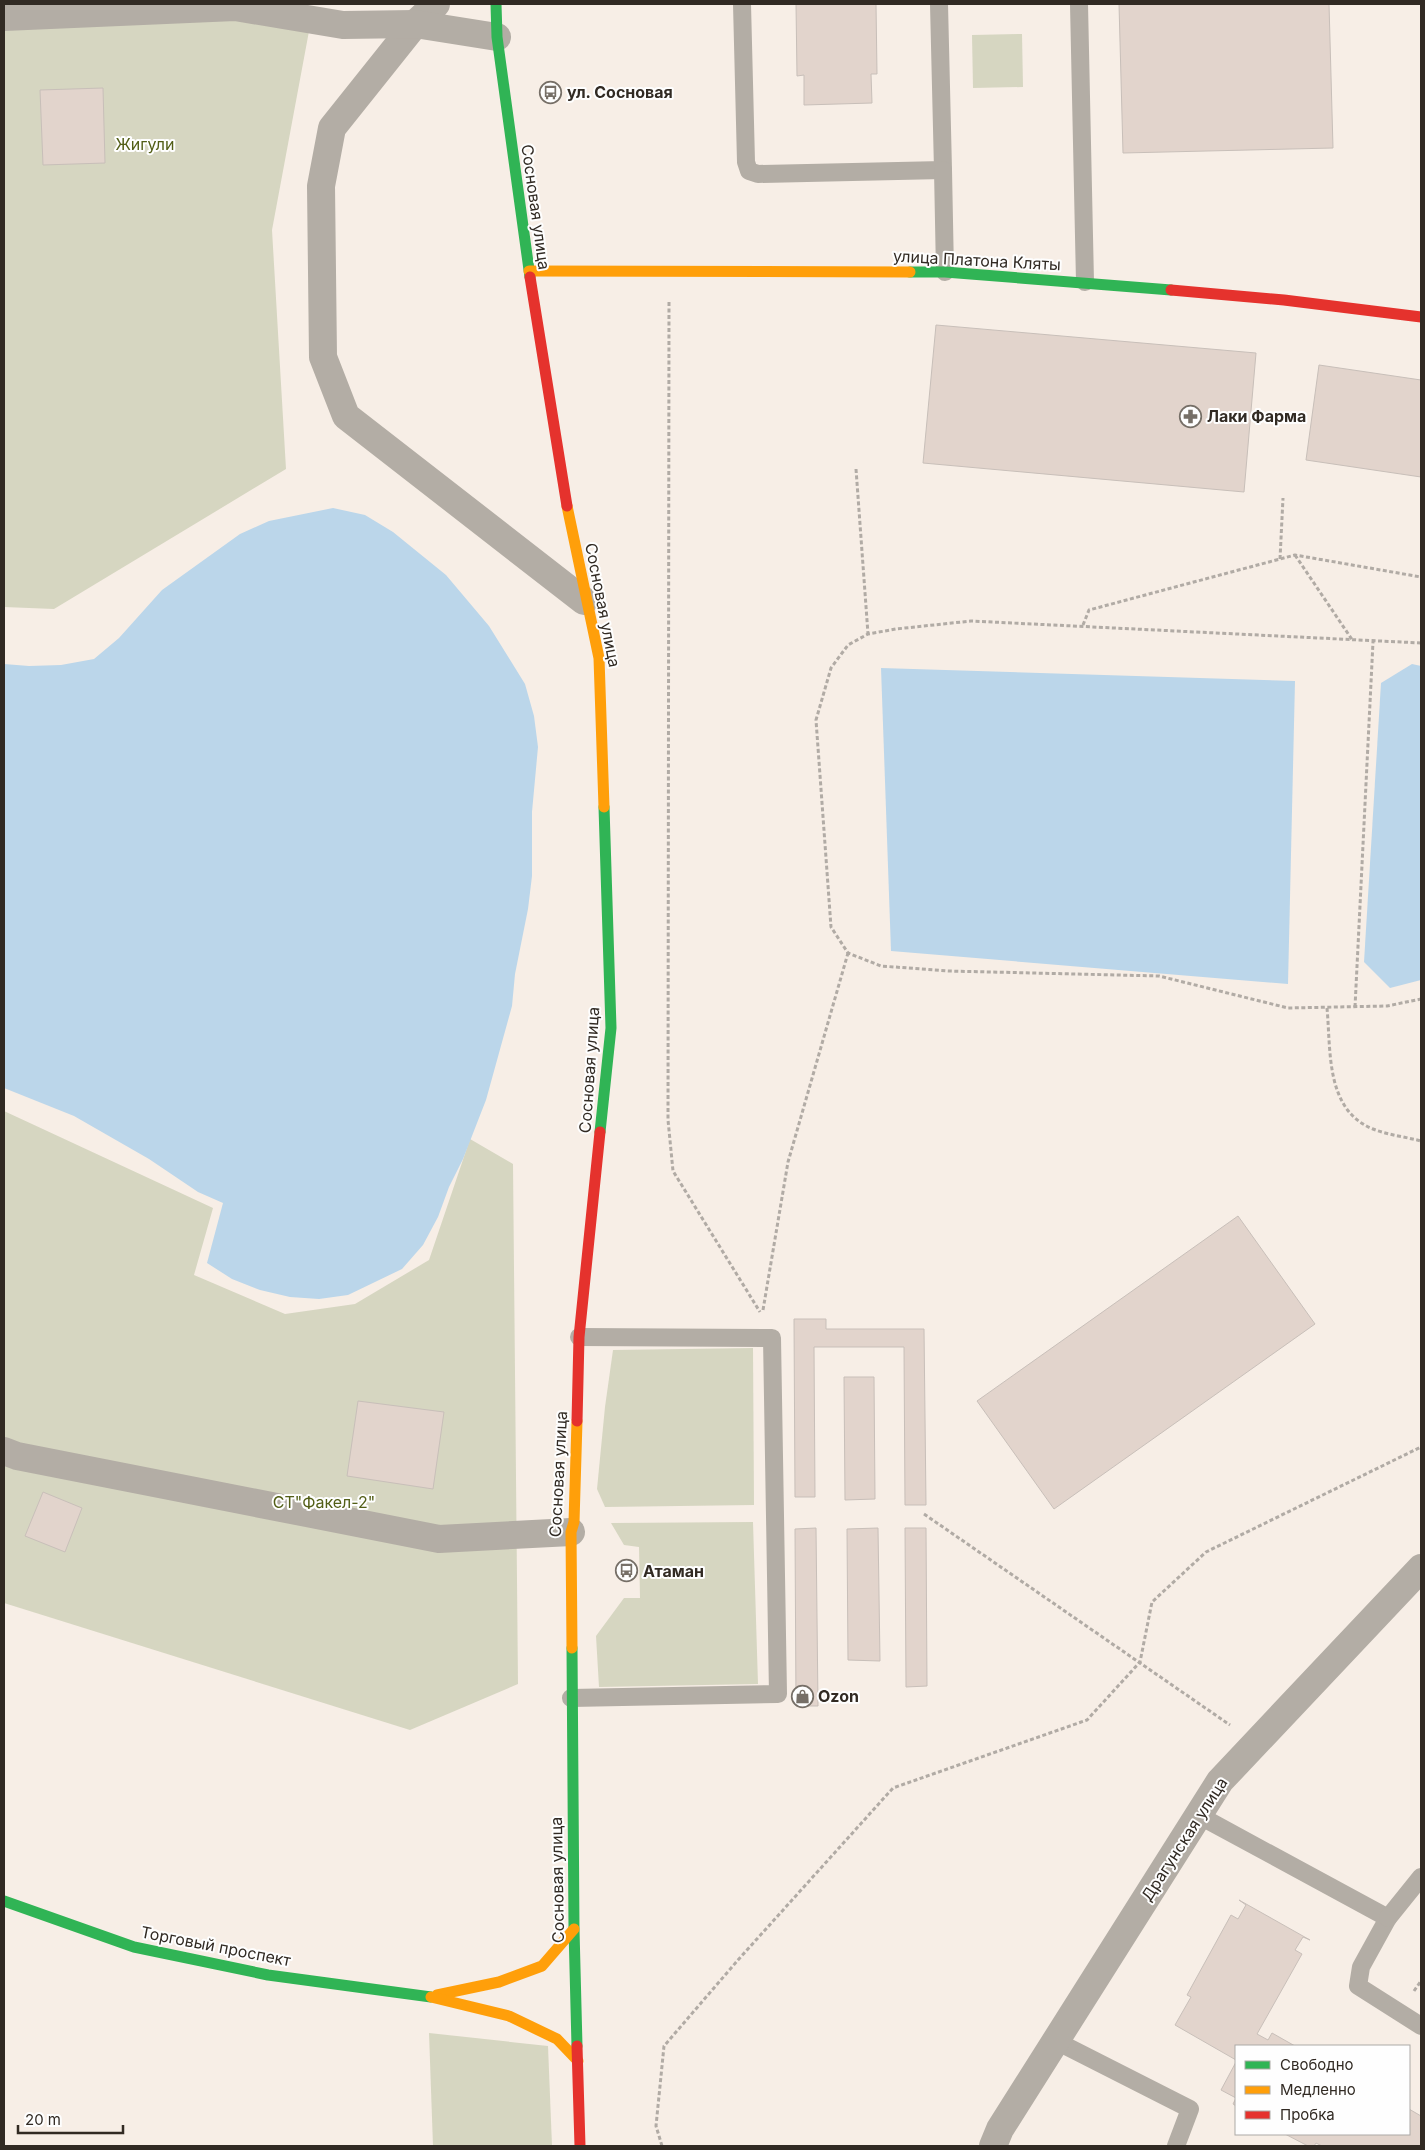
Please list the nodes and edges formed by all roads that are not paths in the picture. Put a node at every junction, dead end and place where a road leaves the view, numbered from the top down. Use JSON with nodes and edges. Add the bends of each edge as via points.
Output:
{"nodes":[{"id":1,"x":436,"y":4,"type":"edge"},
{"id":2,"x":496,"y":4,"type":"edge"},
{"id":3,"x":742,"y":4,"type":"edge"},
{"id":4,"x":939,"y":4,"type":"edge"},
{"id":5,"x":1079,"y":4,"type":"edge"},
{"id":6,"x":4,"y":17,"type":"edge"},
{"id":7,"x":415,"y":24,"type":"junction"},
{"id":8,"x":497,"y":37,"type":"junction"},
{"id":9,"x":943,"y":170,"type":"junction"},
{"id":10,"x":529,"y":271,"type":"junction"},
{"id":11,"x":945,"y":272,"type":"junction"},
{"id":12,"x":1085,"y":282,"type":"junction"},
{"id":13,"x":1421,"y":316,"type":"edge"},
{"id":14,"x":584,"y":601,"type":"junction"},
{"id":15,"x":579,"y":1337,"type":"junction"},
{"id":16,"x":4,"y":1451,"type":"edge"},
{"id":17,"x":571,"y":1532,"type":"junction"},
{"id":18,"x":1421,"y":1568,"type":"edge"},
{"id":19,"x":571,"y":1698,"type":"junction"},
{"id":20,"x":1198,"y":1815,"type":"junction"},
{"id":21,"x":1421,"y":1877,"type":"edge"},
{"id":22,"x":4,"y":1902,"type":"edge"},
{"id":23,"x":1388,"y":1918,"type":"junction"},
{"id":24,"x":574,"y":1929,"type":"junction"},
{"id":25,"x":428,"y":1996,"type":"junction"},
{"id":26,"x":1421,"y":2026,"type":"edge"},
{"id":27,"x":1056,"y":2041,"type":"junction"},
{"id":28,"x":578,"y":2061,"type":"junction"},
{"id":29,"x":580,"y":2146,"type":"edge"},
{"id":30,"x":993,"y":2146,"type":"edge"},
{"id":31,"x":1176,"y":2146,"type":"edge"}],
"edges":[{"from":1,"to":7,"type":"street"},
{"from":2,"to":8,"type":"street","name":"Сосновая улица"},
{"from":3,"to":9,"type":"lane","via":[[746,162],[749,171],[758,174]]},
{"from":4,"to":9,"type":"lane"},
{"from":5,"to":12,"type":"lane"},
{"from":6,"to":7,"type":"street","via":[[235,7],[343,25]]},
{"from":7,"to":8,"type":"street"},
{"from":7,"to":14,"type":"street","via":[[332,128],[321,186],[323,357],[346,416]]},
{"from":8,"to":10,"type":"street","name":"Сосновая улица"},
{"from":9,"to":11,"type":"lane"},
{"from":10,"to":11,"type":"street","name":"улица Платона Кляты"},
{"from":10,"to":14,"type":"street","name":"Сосновая улица"},
{"from":11,"to":12,"type":"street","name":"улица Платона Кляты"},
{"from":12,"to":13,"type":"street","name":"улица Платона Кляты"},
{"from":14,"to":15,"type":"street","name":"Сосновая улица","via":[[599,658],[611,1028]]},
{"from":15,"to":17,"type":"street","name":"Сосновая улица","via":[[574,1522]]},
{"from":15,"to":19,"type":"lane","via":[[772,1338],[778,1694]]},
{"from":16,"to":17,"type":"street","via":[[439,1539]]},
{"from":17,"to":19,"type":"street","name":"Сосновая улица"},
{"from":18,"to":20,"type":"street","name":"Драгунская улица","via":[[1220,1781]]},
{"from":19,"to":24,"type":"street","name":"Сосновая улица"},
{"from":20,"to":23,"type":"lane"},
{"from":20,"to":27,"type":"street","name":"Драгунская улица"},
{"from":21,"to":23,"type":"lane"},
{"from":22,"to":25,"type":"street","name":"Торговый проспект","via":[[134,1947],[268,1975]]},
{"from":23,"to":26,"type":"lane","via":[[1361,1967],[1358,1986]]},
{"from":24,"to":25,"type":"street","via":[[542,1966],[499,1982]]},
{"from":24,"to":28,"type":"street","name":"Сосновая улица"},
{"from":25,"to":28,"type":"street","via":[[509,2016],[557,2039]]},
{"from":27,"to":30,"type":"street","name":"Драгунская улица","via":[[1000,2129]]},
{"from":27,"to":31,"type":"lane","via":[[1190,2109]]},
{"from":28,"to":29,"type":"street","name":"Сосновая улица"}]}
